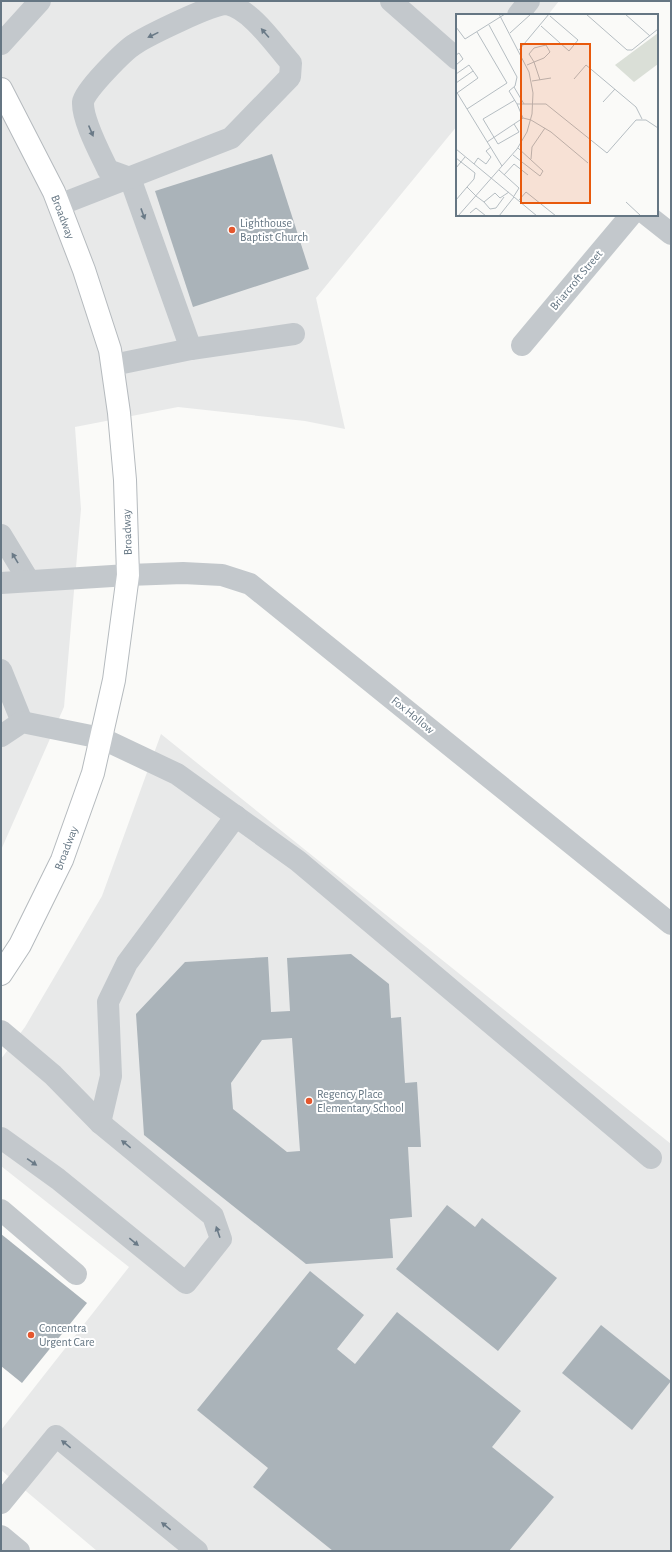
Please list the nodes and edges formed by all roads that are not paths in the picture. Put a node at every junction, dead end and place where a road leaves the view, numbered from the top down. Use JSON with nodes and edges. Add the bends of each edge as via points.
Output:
{"nodes":[{"id":1,"x":40,"y":1,"type":"edge"},
{"id":2,"x":392,"y":1,"type":"edge"},
{"id":3,"x":529,"y":1,"type":"edge"},
{"id":4,"x":519,"y":14,"type":"edge"},
{"id":5,"x":1,"y":44,"type":"edge"},
{"id":6,"x":456,"y":58,"type":"edge"},
{"id":7,"x":1,"y":89,"type":"edge"},
{"id":8,"x":130,"y":178,"type":"junction"},
{"id":9,"x":59,"y":205,"type":"junction"},
{"id":10,"x":630,"y":216,"type":"edge"},
{"id":11,"x":648,"y":216,"type":"edge"},
{"id":12,"x":671,"y":234,"type":"edge"},
{"id":13,"x":294,"y":334,"type":"dead end"},
{"id":14,"x":522,"y":345,"type":"dead end"},
{"id":15,"x":191,"y":349,"type":"junction"},
{"id":16,"x":113,"y":365,"type":"junction"},
{"id":17,"x":1,"y":535,"type":"edge"},
{"id":18,"x":128,"y":575,"type":"junction"},
{"id":19,"x":29,"y":581,"type":"junction"},
{"id":20,"x":1,"y":583,"type":"edge"},
{"id":21,"x":1,"y":670,"type":"edge"},
{"id":22,"x":22,"y":722,"type":"junction"},
{"id":23,"x":1,"y":736,"type":"edge"},
{"id":24,"x":101,"y":738,"type":"junction"},
{"id":25,"x":236,"y":816,"type":"junction"},
{"id":26,"x":671,"y":924,"type":"edge"},
{"id":27,"x":1,"y":974,"type":"edge"},
{"id":28,"x":1,"y":1031,"type":"edge"},
{"id":29,"x":100,"y":1124,"type":"junction"},
{"id":30,"x":1,"y":1138,"type":"edge"},
{"id":31,"x":651,"y":1158,"type":"dead end"},
{"id":32,"x":1,"y":1210,"type":"edge"},
{"id":33,"x":76,"y":1274,"type":"dead end"},
{"id":34,"x":1,"y":1503,"type":"edge"},
{"id":35,"x":1,"y":1536,"type":"edge"},
{"id":36,"x":19,"y":1551,"type":"edge"},
{"id":37,"x":197,"y":1551,"type":"edge"}],
"edges":[{"from":1,"to":5,"type":"street"},
{"from":2,"to":6,"type":"street"},
{"from":3,"to":4,"type":"street"},
{"from":7,"to":9,"type":"main road","name":"Broadway"},
{"from":8,"to":8,"type":"street","one_way":true,"via":[[231,138],[290,77],[291,63],[248,13],[226,4],[205,9],[135,44],[97,80],[83,100],[84,115],[108,170]]},
{"from":8,"to":9,"type":"street"},
{"from":8,"to":15,"type":"street","one_way":true},
{"from":9,"to":16,"type":"main road","name":"Broadway","via":[[84,270]]},
{"from":10,"to":14,"type":"street","name":"Briarcroft Street"},
{"from":11,"to":12,"type":"street"},
{"from":13,"to":15,"type":"street"},
{"from":15,"to":16,"type":"street"},
{"from":16,"to":18,"type":"main road","name":"Broadway","via":[[125,480]]},
{"from":19,"to":17,"type":"street","one_way":true},
{"from":18,"to":19,"type":"street","name":"Fox Hollow"},
{"from":18,"to":24,"type":"main road","name":"Broadway","via":[[114,680]]},
{"from":18,"to":26,"type":"street","name":"Fox Hollow","via":[[222,575],[250,584]]},
{"from":19,"to":20,"type":"street","name":"Fox Hollow"},
{"from":21,"to":22,"type":"street"},
{"from":22,"to":23,"type":"street"},
{"from":22,"to":24,"type":"street"},
{"from":24,"to":25,"type":"street","via":[[177,774]]},
{"from":24,"to":27,"type":"main road","name":"Broadway","via":[[93,773],[62,860],[20,945]]},
{"from":25,"to":29,"type":"street","via":[[127,963],[108,1002],[111,1076]]},
{"from":25,"to":31,"type":"street","via":[[298,861]]},
{"from":28,"to":29,"type":"street","via":[[53,1075]]},
{"from":30,"to":29,"type":"street","one_way":true,"via":[[58,1179],[186,1283],[221,1239],[213,1216]]},
{"from":32,"to":33,"type":"street"},
{"from":37,"to":34,"type":"street","one_way":true,"via":[[56,1436]]},
{"from":35,"to":36,"type":"street"}]}
